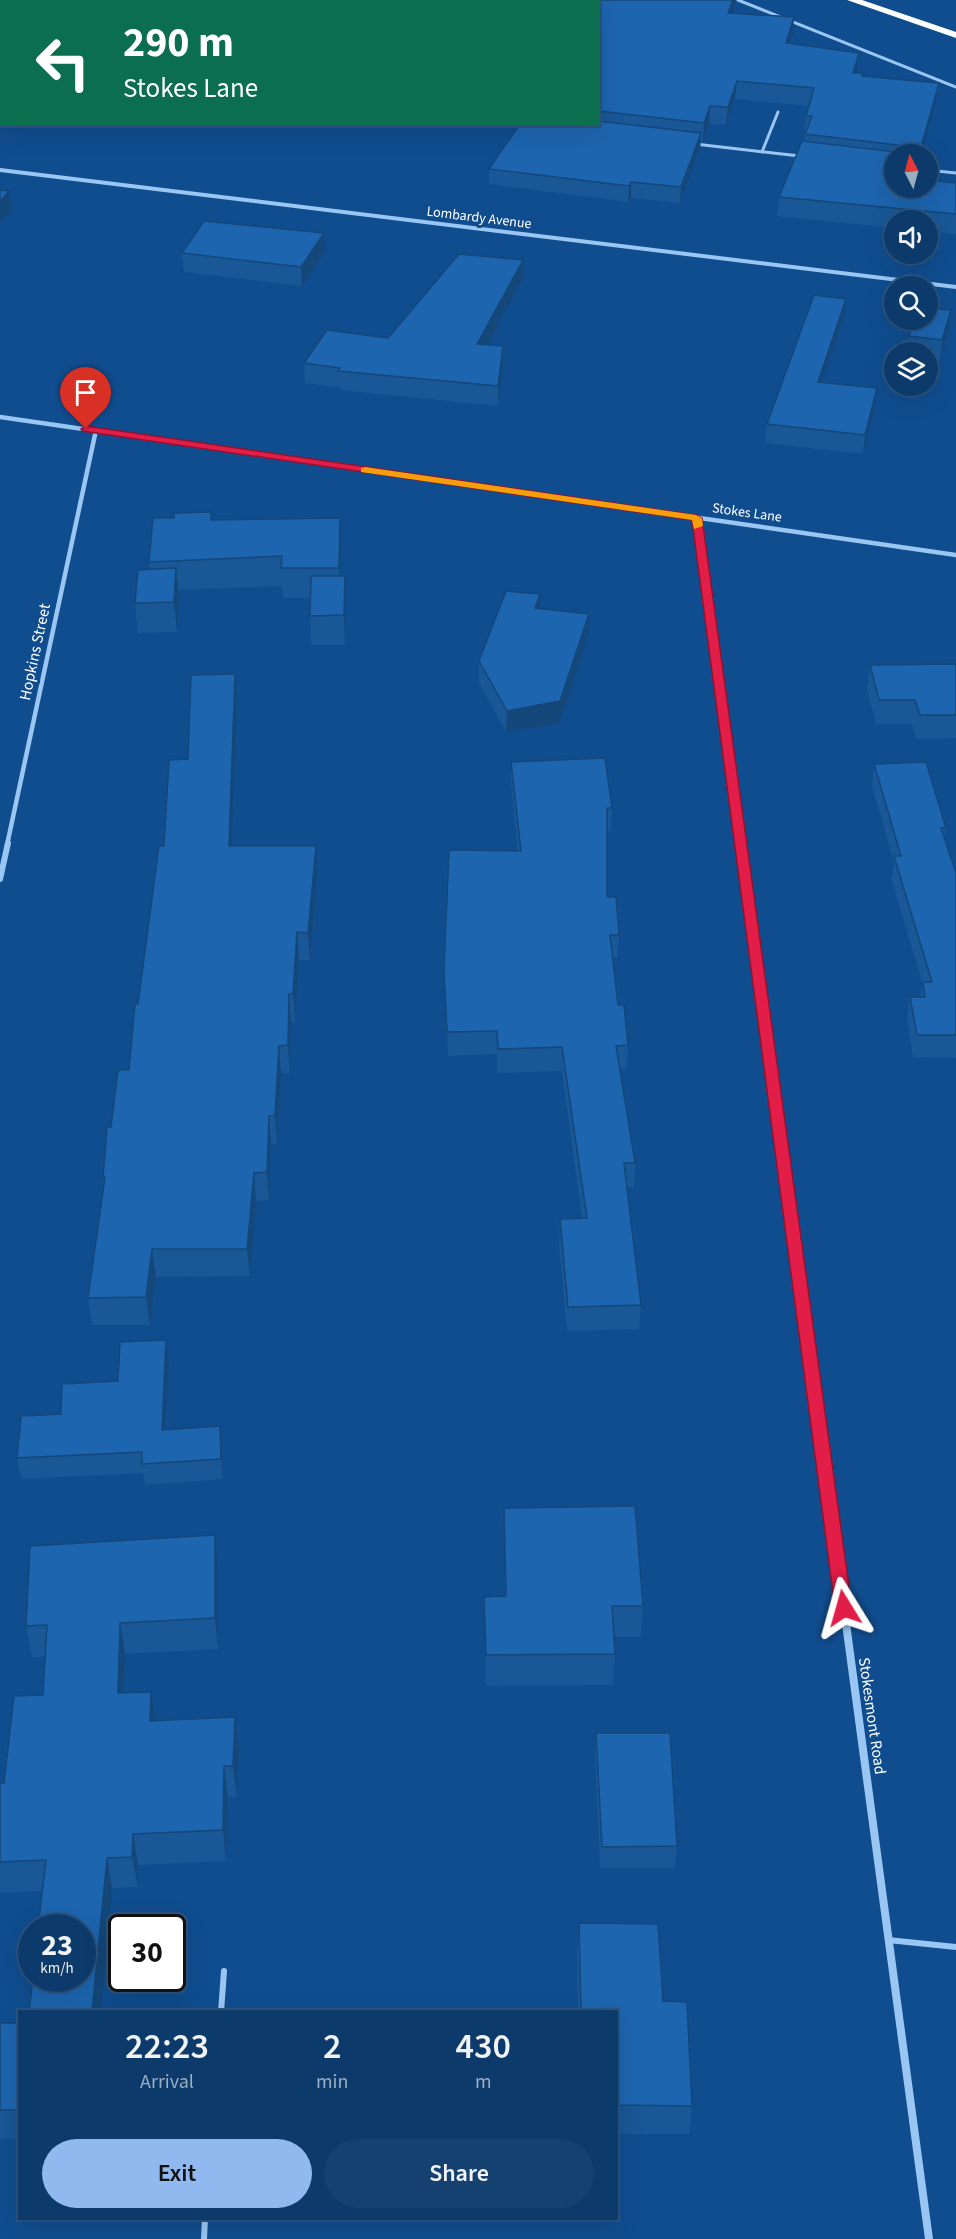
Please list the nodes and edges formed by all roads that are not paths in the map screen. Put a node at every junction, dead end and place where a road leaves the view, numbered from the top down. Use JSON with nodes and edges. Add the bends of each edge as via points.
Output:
{"nodes":[{"id":1,"x":738,"y":0,"type":"edge"},
{"id":2,"x":852,"y":0,"type":"edge"},
{"id":3,"x":898,"y":4,"type":"dead end"},
{"id":4,"x":956,"y":28,"type":"edge"},
{"id":5,"x":956,"y":34,"type":"edge"},
{"id":6,"x":956,"y":87,"type":"edge"},
{"id":7,"x":778,"y":112,"type":"dead end"},
{"id":8,"x":693,"y":144,"type":"edge"},
{"id":9,"x":762,"y":152,"type":"junction"},
{"id":10,"x":806,"y":157,"type":"edge"},
{"id":11,"x":0,"y":170,"type":"edge"},
{"id":12,"x":938,"y":171,"type":"edge"},
{"id":13,"x":956,"y":173,"type":"edge"},
{"id":14,"x":956,"y":287,"type":"edge"},
{"id":15,"x":0,"y":417,"type":"edge"},
{"id":16,"x":96,"y":430,"type":"junction"},
{"id":17,"x":696,"y":518,"type":"junction"},
{"id":18,"x":956,"y":555,"type":"edge"},
{"id":19,"x":0,"y":879,"type":"edge"},
{"id":20,"x":888,"y":1940,"type":"junction"},
{"id":21,"x":956,"y":1947,"type":"edge"},
{"id":22,"x":224,"y":1971,"type":"dead end"},
{"id":23,"x":221,"y":2010,"type":"edge"},
{"id":24,"x":205,"y":2220,"type":"edge"},
{"id":25,"x":204,"y":2239,"type":"edge"},
{"id":26,"x":929,"y":2239,"type":"edge"}],
"edges":[{"from":1,"to":6,"type":"lane"},
{"from":2,"to":5,"type":"highway"},
{"from":3,"to":4,"type":"highway"},
{"from":7,"to":9,"type":"lane"},
{"from":8,"to":9,"type":"lane"},
{"from":9,"to":10,"type":"lane"},
{"from":11,"to":14,"type":"street","name":"Lombardy Avenue"},
{"from":12,"to":13,"type":"lane"},
{"from":15,"to":16,"type":"street","name":"Stokes Lane"},
{"from":16,"to":17,"type":"street","name":"Stokes Lane"},
{"from":16,"to":19,"type":"street","name":"Hopkins Street"},
{"from":17,"to":18,"type":"street","name":"Stokes Lane"},
{"from":17,"to":20,"type":"street","name":"Stokesmont Road"},
{"from":20,"to":21,"type":"lane"},
{"from":20,"to":26,"type":"street","name":"Stokesmont Road"},
{"from":22,"to":23,"type":"lane"},
{"from":24,"to":25,"type":"lane"}]}
